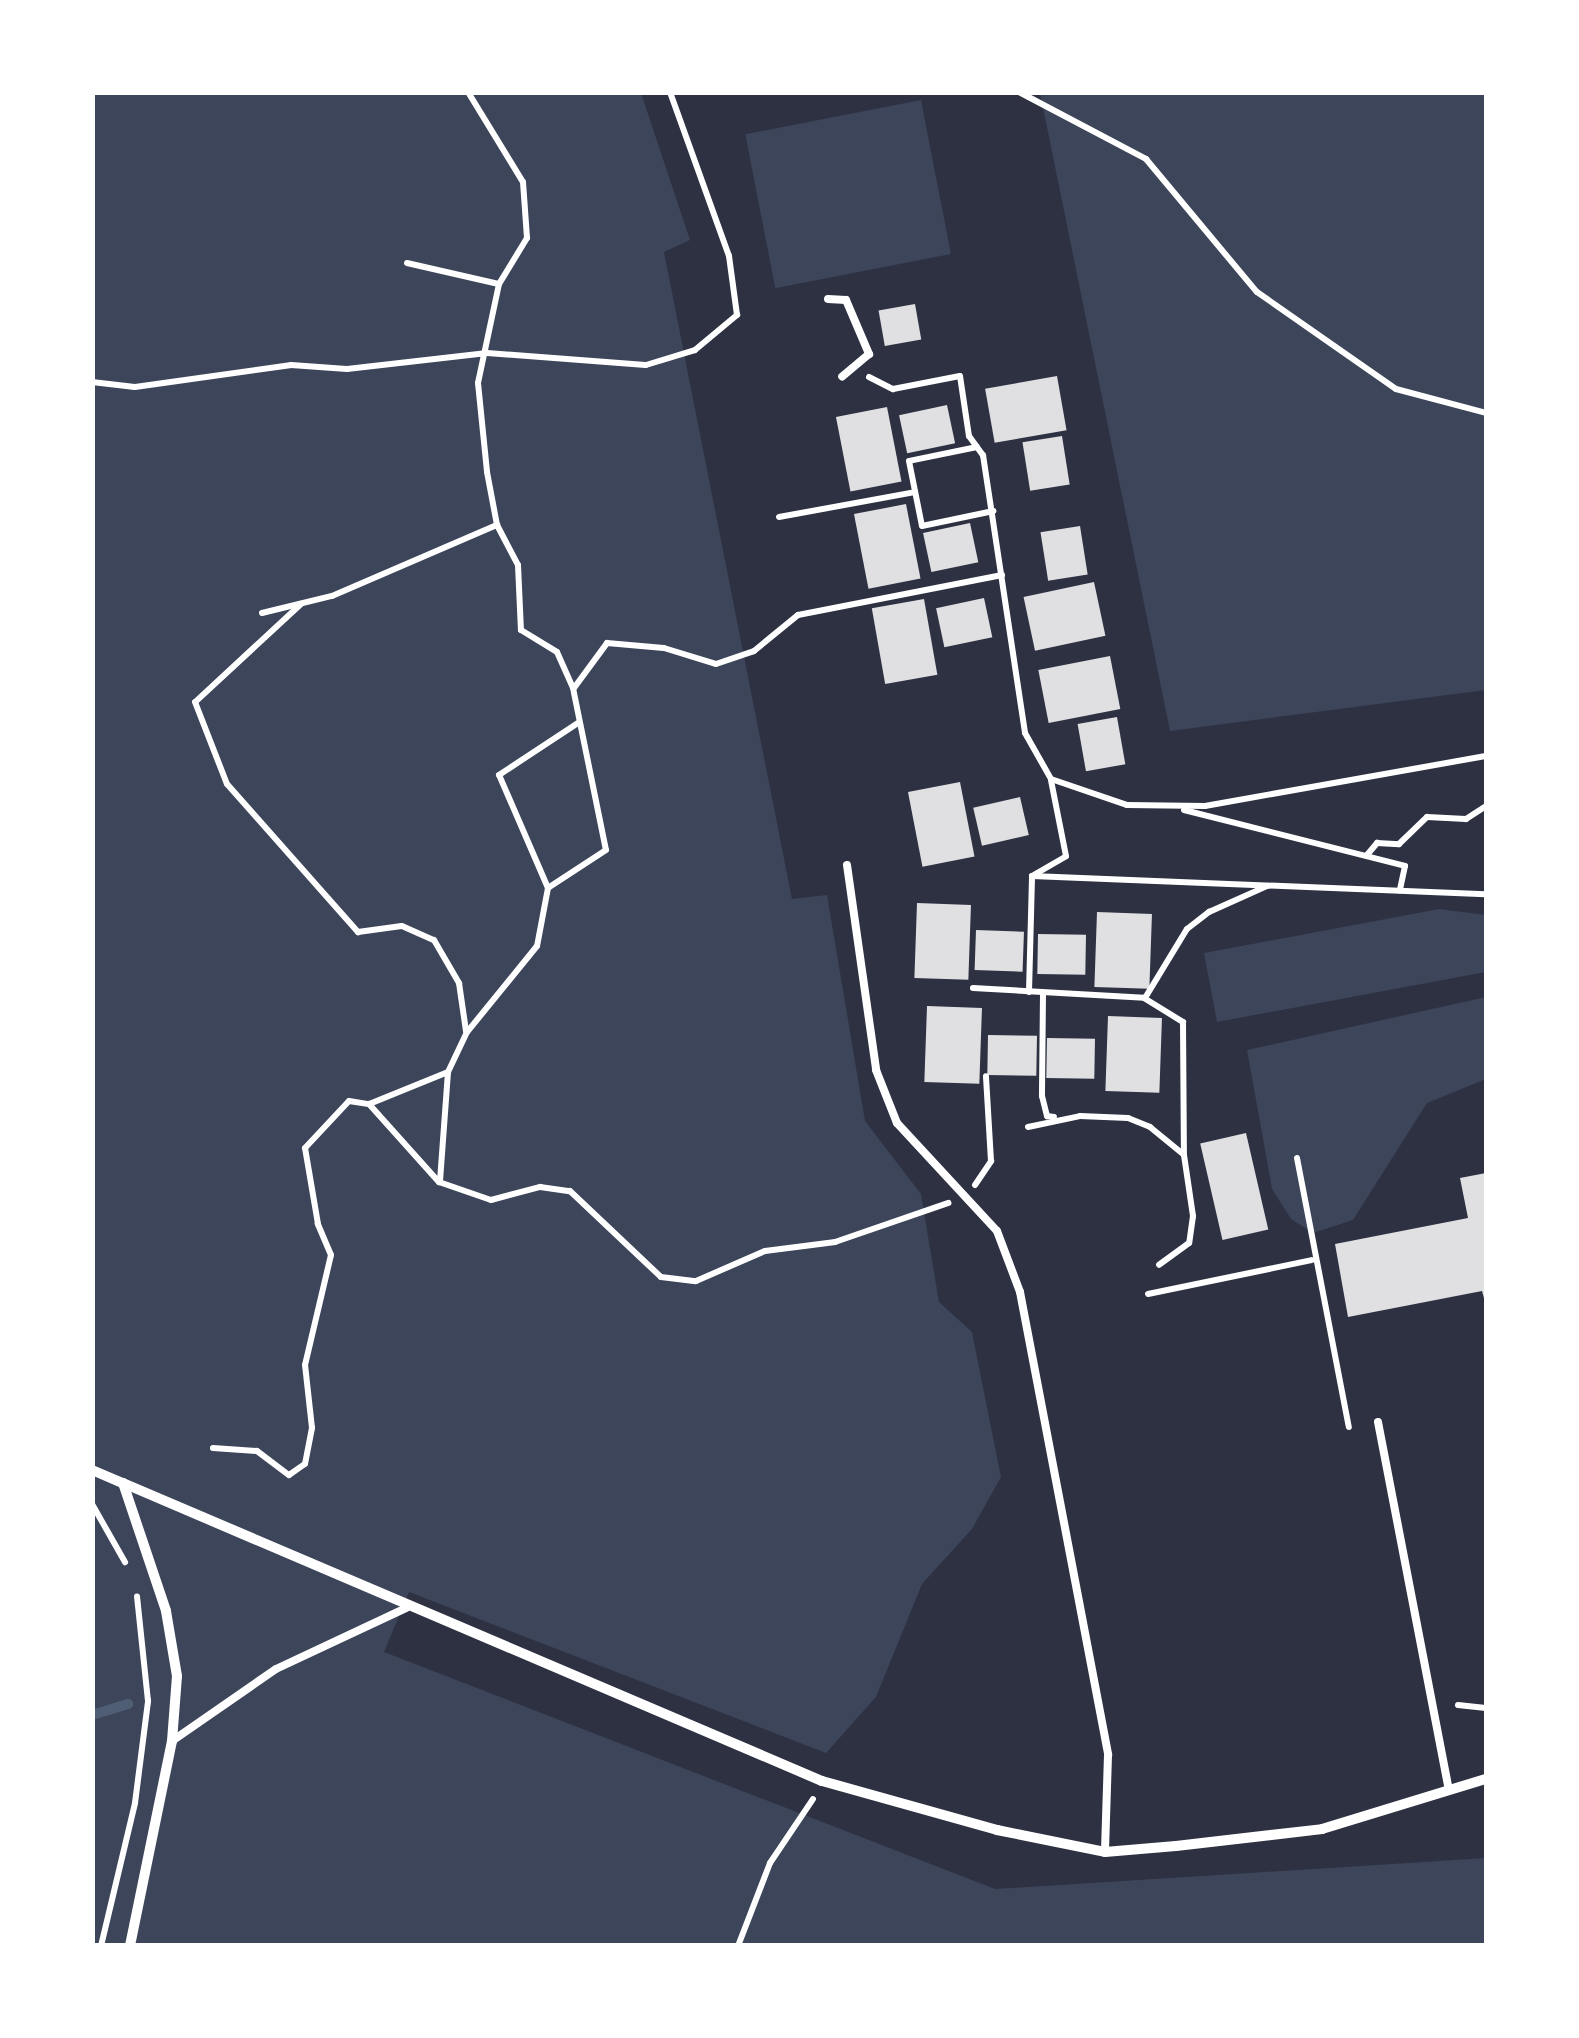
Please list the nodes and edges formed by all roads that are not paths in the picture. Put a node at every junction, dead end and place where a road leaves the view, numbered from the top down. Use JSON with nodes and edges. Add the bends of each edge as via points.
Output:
{"nodes":[{"id":1,"x":828,"y":299,"type":"dead end"},
{"id":2,"x":842,"y":377,"type":"dead end"},
{"id":3,"x":847,"y":865,"type":"dead end"},
{"id":4,"x":1378,"y":1422,"type":"dead end"},
{"id":5,"x":92,"y":1470,"type":"edge"},
{"id":6,"x":123,"y":1483,"type":"junction"},
{"id":7,"x":406,"y":1608,"type":"junction"},
{"id":8,"x":172,"y":1741,"type":"junction"},
{"id":9,"x":1486,"y":1779,"type":"edge"},
{"id":10,"x":1449,"y":1789,"type":"junction"},
{"id":11,"x":1105,"y":1852,"type":"junction"},
{"id":12,"x":130,"y":1946,"type":"edge"}],
"edges":[{"from":1,"to":2,"type":"lane","via":[[846,300],[869,354]]},
{"from":3,"to":11,"type":"lane","via":[[876,1070],[896,1122],[997,1231],[1020,1292],[1108,1755]]},
{"from":4,"to":10,"type":"lane"},
{"from":5,"to":6,"type":"street"},
{"from":6,"to":7,"type":"street","via":[[230,1524]]},
{"from":6,"to":8,"type":"street","via":[[166,1611],[177,1676]]},
{"from":7,"to":8,"type":"lane","via":[[276,1669]]},
{"from":7,"to":11,"type":"street","via":[[822,1781]]},
{"from":8,"to":12,"type":"street"},
{"from":9,"to":10,"type":"street"},
{"from":10,"to":11,"type":"street","via":[[1322,1829]]}]}
